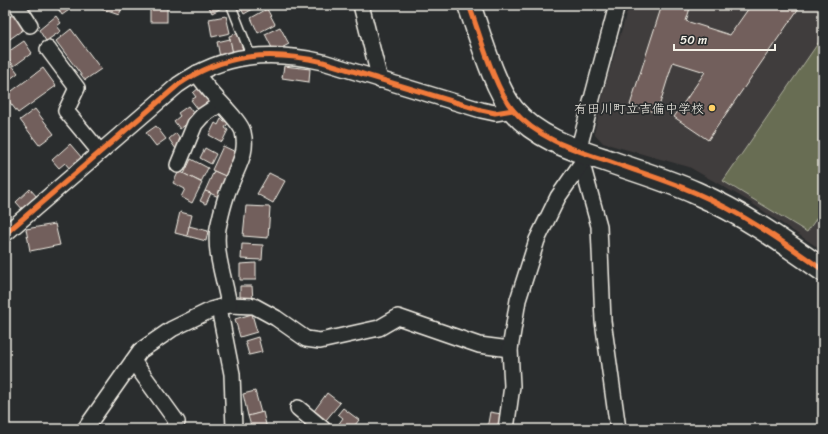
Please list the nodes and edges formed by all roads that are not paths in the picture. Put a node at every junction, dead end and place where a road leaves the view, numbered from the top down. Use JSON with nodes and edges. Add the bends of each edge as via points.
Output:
{"nodes":[{"id":1,"x":17,"y":5,"type":"edge"},
{"id":2,"x":231,"y":5,"type":"edge"},
{"id":3,"x":361,"y":5,"type":"edge"},
{"id":4,"x":469,"y":5,"type":"edge"},
{"id":5,"x":617,"y":5,"type":"edge"},
{"id":6,"x":30,"y":25,"type":"dead end"},
{"id":7,"x":48,"y":49,"type":"dead end"},
{"id":8,"x":251,"y":56,"type":"junction"},
{"id":9,"x":197,"y":72,"type":"junction"},
{"id":10,"x":380,"y":80,"type":"junction"},
{"id":11,"x":220,"y":104,"type":"junction"},
{"id":12,"x":513,"y":110,"type":"junction"},
{"id":13,"x":100,"y":152,"type":"junction"},
{"id":14,"x":583,"y":156,"type":"junction"},
{"id":15,"x":178,"y":166,"type":"dead end"},
{"id":16,"x":5,"y":234,"type":"edge"},
{"id":17,"x":821,"y":265,"type":"edge"},
{"id":18,"x":224,"y":306,"type":"junction"},
{"id":19,"x":510,"y":349,"type":"junction"},
{"id":20,"x":133,"y":360,"type":"junction"},
{"id":21,"x":298,"y":408,"type":"dead end"},
{"id":22,"x":85,"y":429,"type":"edge"},
{"id":23,"x":173,"y":429,"type":"edge"},
{"id":24,"x":234,"y":429,"type":"edge"},
{"id":25,"x":324,"y":429,"type":"edge"},
{"id":26,"x":506,"y":429,"type":"edge"},
{"id":27,"x":618,"y":429,"type":"edge"}],
"edges":[{"from":1,"to":6,"type":"street"},
{"from":2,"to":8,"type":"lane"},
{"from":3,"to":10,"type":"street"},
{"from":4,"to":12,"type":"street","via":[[498,84]]},
{"from":5,"to":14,"type":"street"},
{"from":7,"to":13,"type":"street","via":[[77,88],[66,110]]},
{"from":8,"to":9,"type":"street"},
{"from":8,"to":10,"type":"street","via":[[299,57]]},
{"from":9,"to":11,"type":"street","via":[[203,84]]},
{"from":9,"to":13,"type":"street","via":[[161,99]]},
{"from":10,"to":12,"type":"street","via":[[481,110],[495,113]]},
{"from":11,"to":15,"type":"street","via":[[195,124]]},
{"from":11,"to":18,"type":"street","via":[[242,130],[246,146],[230,185],[218,227],[216,244]]},
{"from":12,"to":14,"type":"street","via":[[544,136]]},
{"from":13,"to":16,"type":"street"},
{"from":14,"to":17,"type":"street","via":[[668,182],[708,199],[755,223]]},
{"from":14,"to":19,"type":"street","via":[[558,197],[537,240],[518,300]]},
{"from":14,"to":27,"type":"street","via":[[599,226],[603,321]]},
{"from":18,"to":19,"type":"street","via":[[254,306],[306,339],[320,341],[379,328],[398,317],[479,345]]},
{"from":18,"to":20,"type":"street","via":[[172,329],[140,351]]},
{"from":18,"to":24,"type":"street","via":[[232,374]]},
{"from":19,"to":26,"type":"street","via":[[512,386]]},
{"from":20,"to":22,"type":"street"},
{"from":20,"to":23,"type":"street","via":[[177,422]]},
{"from":21,"to":25,"type":"street"}]}
